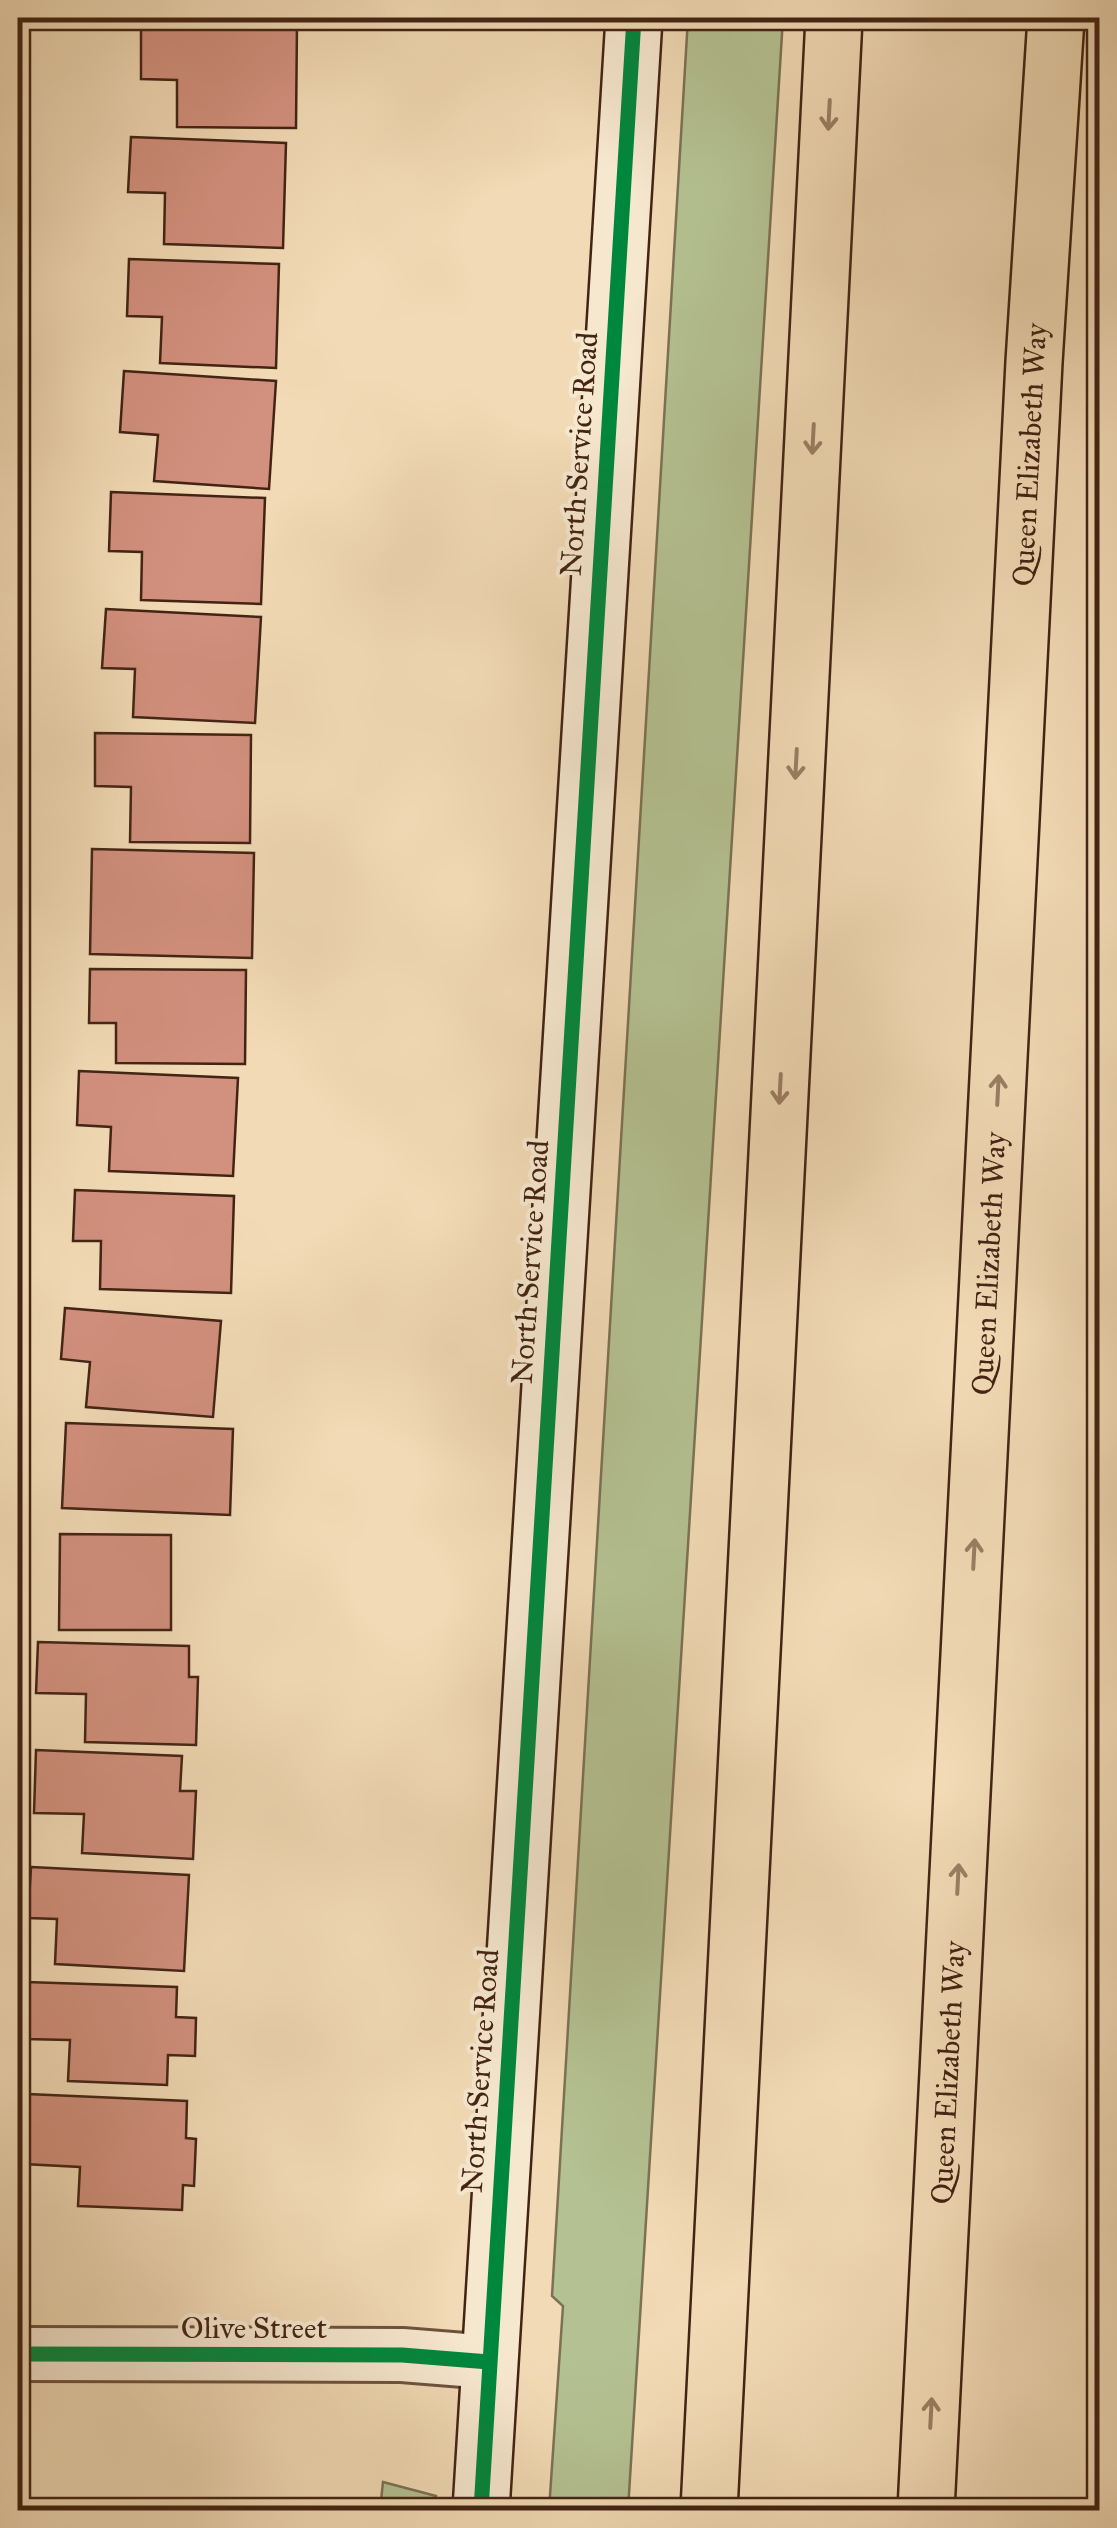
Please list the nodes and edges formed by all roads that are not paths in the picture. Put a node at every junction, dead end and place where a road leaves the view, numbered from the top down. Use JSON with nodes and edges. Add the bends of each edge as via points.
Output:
{"nodes":[{"id":1,"x":634,"y":18,"type":"edge"},
{"id":2,"x":834,"y":18,"type":"edge"},
{"id":3,"x":1056,"y":18,"type":"edge"},
{"id":4,"x":18,"y":2354,"type":"edge"},
{"id":5,"x":489,"y":2362,"type":"junction"},
{"id":6,"x":481,"y":2510,"type":"edge"},
{"id":7,"x":709,"y":2510,"type":"edge"},
{"id":8,"x":926,"y":2510,"type":"edge"}],
"edges":[{"from":1,"to":5,"type":"street","name":"North Service Road"},
{"from":2,"to":7,"type":"highway","one_way":true},
{"from":8,"to":3,"type":"highway","name":"Queen Elizabeth Way","one_way":true},
{"from":4,"to":5,"type":"street","name":"Olive Street"},
{"from":5,"to":6,"type":"street","name":"North Service Road"}]}
